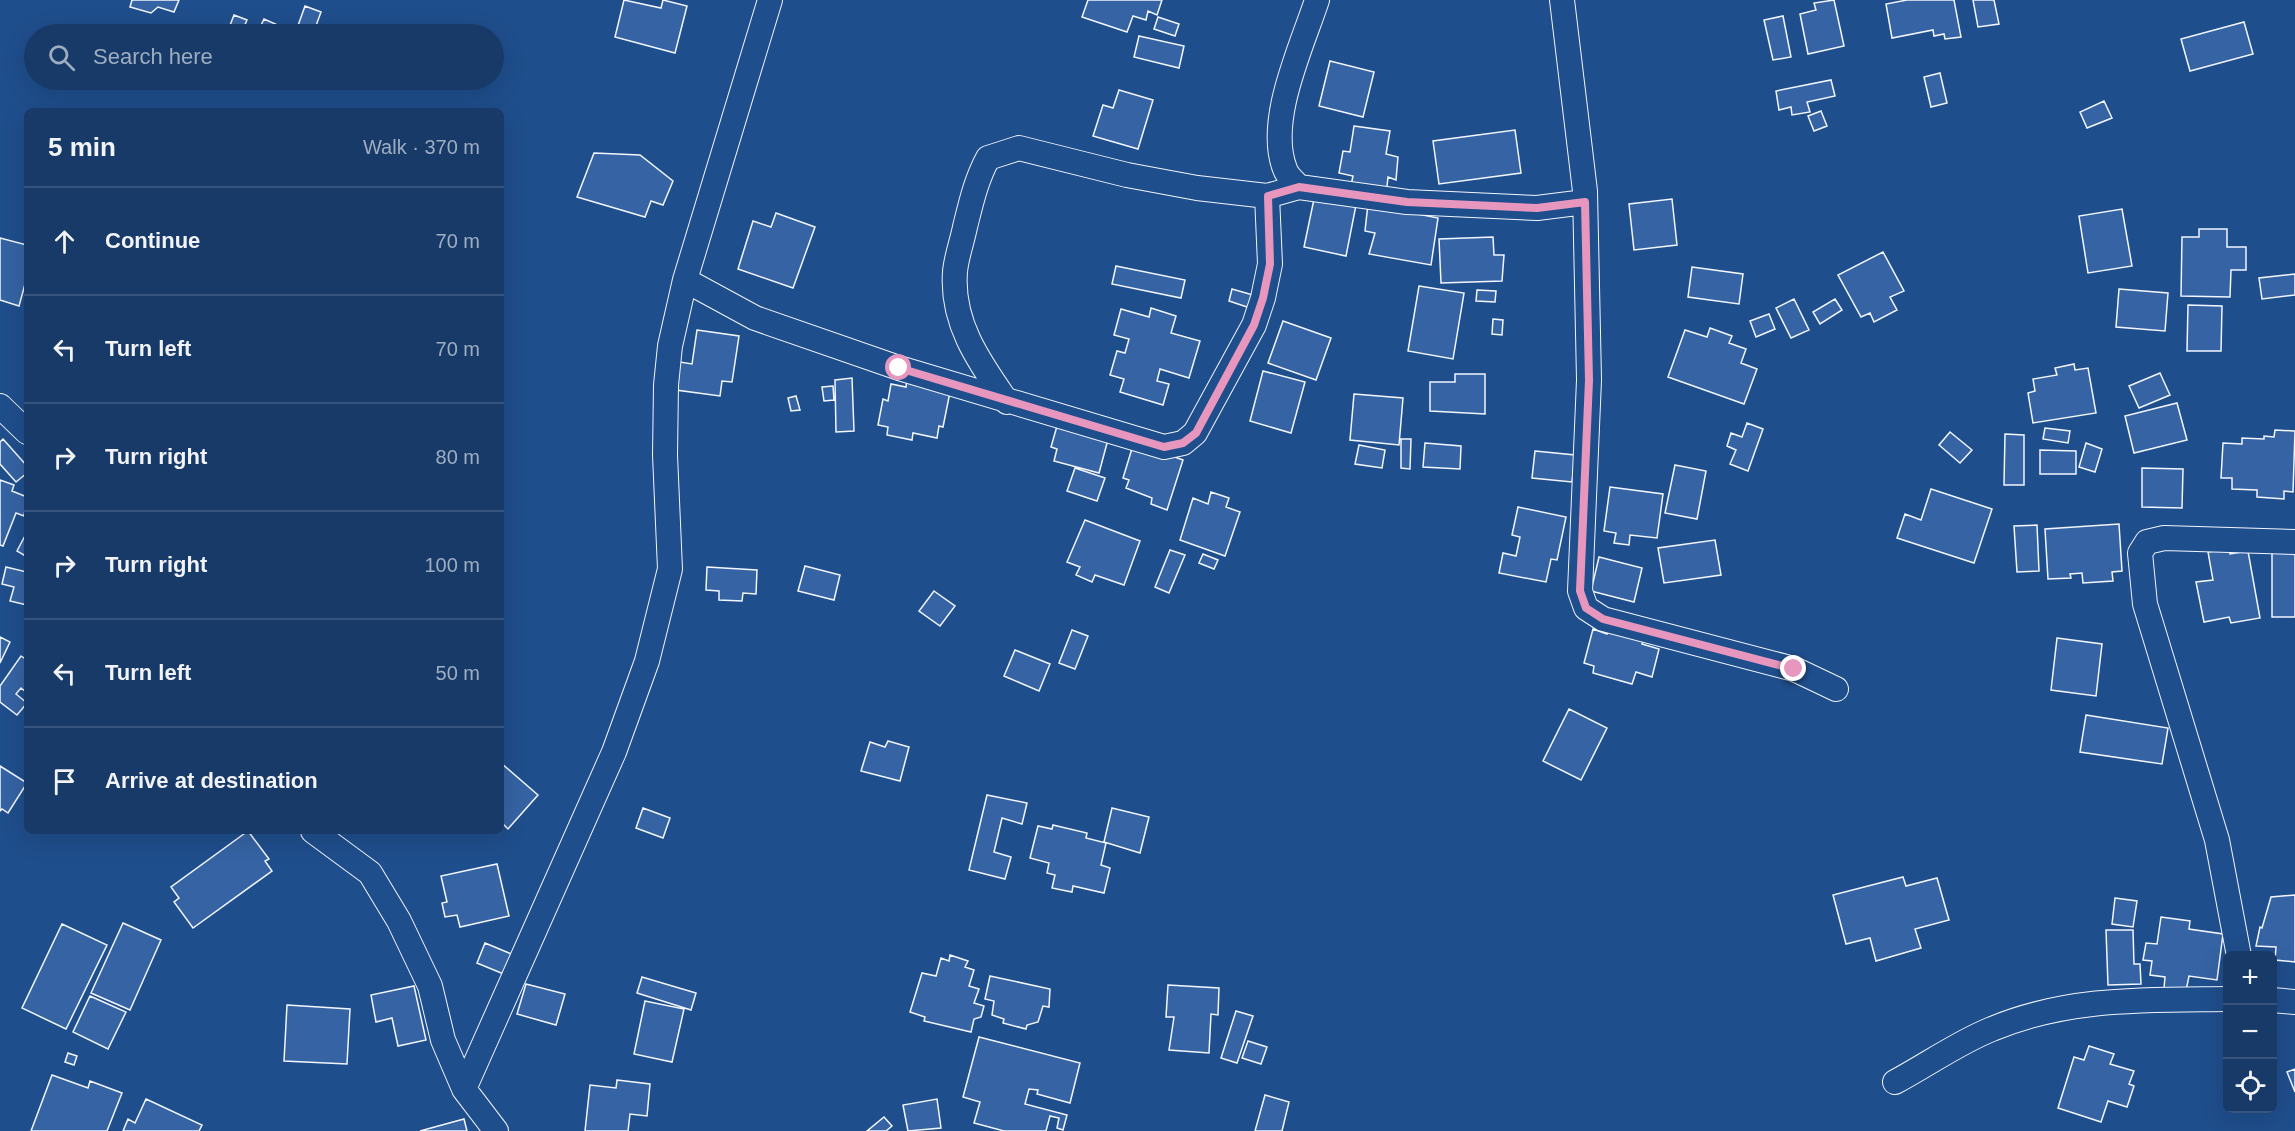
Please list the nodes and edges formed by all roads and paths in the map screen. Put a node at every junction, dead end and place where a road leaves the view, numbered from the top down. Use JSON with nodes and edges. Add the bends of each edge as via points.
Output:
{"nodes":[{"id":1,"x":770,"y":0,"type":"edge"},
{"id":2,"x":1317,"y":0,"type":"edge"},
{"id":3,"x":1562,"y":0,"type":"edge"},
{"id":4,"x":1299,"y":187,"type":"junction"},
{"id":5,"x":1268,"y":196,"type":"junction"},
{"id":6,"x":1585,"y":202,"type":"junction"},
{"id":7,"x":685,"y":280,"type":"junction"},
{"id":8,"x":1007,"y":402,"type":"junction"},
{"id":9,"x":0,"y":406,"type":"edge"},
{"id":10,"x":24,"y":429,"type":"edge"},
{"id":11,"x":2295,"y":542,"type":"edge"},
{"id":12,"x":1836,"y":689,"type":"dead end"},
{"id":13,"x":317,"y":834,"type":"edge"},
{"id":14,"x":2239,"y":951,"type":"edge"},
{"id":15,"x":2223,"y":999,"type":"edge"},
{"id":16,"x":2277,"y":1000,"type":"edge"},
{"id":17,"x":2295,"y":1002,"type":"edge"},
{"id":18,"x":1895,"y":1082,"type":"dead end"},
{"id":19,"x":464,"y":1089,"type":"junction"},
{"id":20,"x":496,"y":1131,"type":"edge"}],
"edges":[{"from":1,"to":7,"type":"street"},
{"from":2,"to":4,"type":"street","via":[[1285,88],[1280,153],[1286,171]]},
{"from":3,"to":6,"type":"street"},
{"from":4,"to":5,"type":"street"},
{"from":4,"to":6,"type":"street","via":[[1407,202],[1537,208]]},
{"from":5,"to":8,"type":"street","via":[[1270,264],[1254,325],[1196,433],[1183,443],[1164,447]]},
{"from":5,"to":8,"type":"street","via":[[1126,175],[1019,148],[988,158],[977,178],[955,272],[963,331]]},
{"from":6,"to":12,"type":"street","via":[[1589,380],[1580,591],[1586,608],[1603,619],[1794,669]]},
{"from":7,"to":8,"type":"street","via":[[755,318]]},
{"from":7,"to":19,"type":"street","via":[[670,346],[666,385],[670,569],[647,661],[614,752]]},
{"from":9,"to":10,"type":"street"},
{"from":11,"to":14,"type":"street","via":[[2164,538],[2147,542],[2140,553],[2140,577],[2152,633],[2217,840]]},
{"from":13,"to":19,"type":"street","via":[[370,873],[399,921],[430,986],[443,1040]]},
{"from":15,"to":18,"type":"street","via":[[2106,1001],[2043,1011],[1990,1029]]},
{"from":16,"to":17,"type":"street"},
{"from":19,"to":20,"type":"street"}]}
